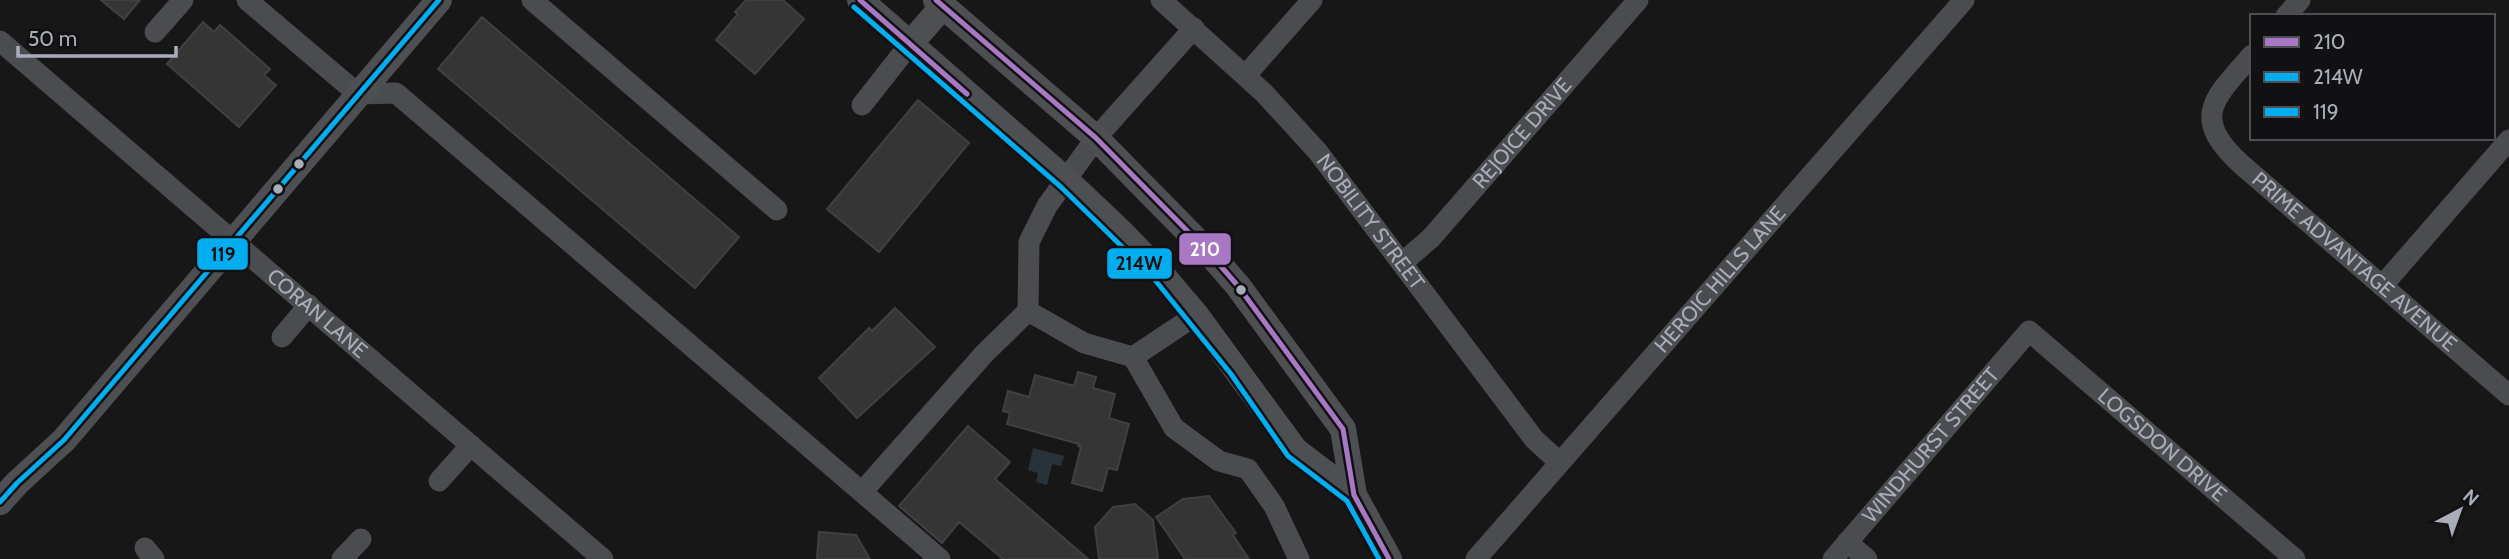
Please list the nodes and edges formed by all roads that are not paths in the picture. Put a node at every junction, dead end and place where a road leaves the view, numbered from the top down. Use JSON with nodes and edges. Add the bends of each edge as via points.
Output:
{"nodes":[{"id":1,"x":183,"y":0,"type":"edge"},
{"id":2,"x":247,"y":0,"type":"edge"},
{"id":3,"x":532,"y":0,"type":"edge"},
{"id":4,"x":860,"y":0,"type":"edge"},
{"id":5,"x":1161,"y":0,"type":"edge"},
{"id":6,"x":1312,"y":0,"type":"edge"},
{"id":7,"x":1638,"y":0,"type":"edge"},
{"id":8,"x":1964,"y":0,"type":"edge"},
{"id":9,"x":2300,"y":0,"type":"edge"},
{"id":10,"x":434,"y":2,"type":"edge"},
{"id":11,"x":939,"y":3,"type":"edge"},
{"id":12,"x":2288,"y":14,"type":"edge"},
{"id":13,"x":1194,"y":28,"type":"junction"},
{"id":14,"x":155,"y":32,"type":"dead end"},
{"id":15,"x":0,"y":41,"type":"edge"},
{"id":16,"x":910,"y":44,"type":"junction"},
{"id":17,"x":2250,"y":57,"type":"edge"},
{"id":18,"x":1246,"y":75,"type":"junction"},
{"id":19,"x":358,"y":94,"type":"junction"},
{"id":20,"x":862,"y":104,"type":"dead end"},
{"id":21,"x":1096,"y":138,"type":"junction"},
{"id":22,"x":2509,"y":140,"type":"edge"},
{"id":23,"x":1067,"y":181,"type":"junction"},
{"id":24,"x":777,"y":210,"type":"dead end"},
{"id":25,"x":232,"y":241,"type":"junction"},
{"id":26,"x":1402,"y":262,"type":"junction"},
{"id":27,"x":2382,"y":286,"type":"junction"},
{"id":28,"x":309,"y":305,"type":"junction"},
{"id":29,"x":1028,"y":311,"type":"junction"},
{"id":30,"x":1196,"y":315,"type":"junction"},
{"id":31,"x":2029,"y":331,"type":"joint"},
{"id":32,"x":282,"y":337,"type":"dead end"},
{"id":33,"x":1133,"y":357,"type":"junction"},
{"id":34,"x":2509,"y":396,"type":"edge"},
{"id":35,"x":471,"y":445,"type":"junction"},
{"id":36,"x":1559,"y":462,"type":"junction"},
{"id":37,"x":439,"y":481,"type":"dead end"},
{"id":38,"x":862,"y":492,"type":"junction"},
{"id":39,"x":1354,"y":495,"type":"junction"},
{"id":40,"x":0,"y":502,"type":"edge"},
{"id":41,"x":361,"y":538,"type":"dead end"},
{"id":42,"x":1847,"y":542,"type":"junction"},
{"id":43,"x":342,"y":559,"type":"edge"},
{"id":44,"x":603,"y":559,"type":"edge"},
{"id":45,"x":940,"y":559,"type":"edge"},
{"id":46,"x":1299,"y":559,"type":"edge"},
{"id":47,"x":1389,"y":559,"type":"edge"},
{"id":48,"x":1476,"y":559,"type":"edge"},
{"id":49,"x":1833,"y":559,"type":"edge"},
{"id":50,"x":1867,"y":559,"type":"edge"},
{"id":51,"x":2295,"y":559,"type":"edge"}],
"edges":[{"from":1,"to":14,"type":"street"},
{"from":2,"to":19,"type":"street"},
{"from":3,"to":24,"type":"street"},
{"from":4,"to":16,"type":"main road"},
{"from":5,"to":13,"type":"street","name":"NOBILITY STREET"},
{"from":6,"to":18,"type":"street"},
{"from":7,"to":26,"type":"street","name":"REJOICE DRIVE","via":[[1431,238]]},
{"from":8,"to":36,"type":"street","name":"HEROIC HILLS LANE"},
{"from":9,"to":12,"type":"street"},
{"from":10,"to":19,"type":"main road"},
{"from":11,"to":16,"type":"main road"},
{"from":11,"to":21,"type":"main road"},
{"from":13,"to":18,"type":"street","name":"NOBILITY STREET"},
{"from":13,"to":21,"type":"street"},
{"from":15,"to":25,"type":"street","name":"CORAN LANE"},
{"from":16,"to":20,"type":"street"},
{"from":16,"to":23,"type":"main road"},
{"from":17,"to":27,"type":"street","name":"PRIME ADVANTAGE AVENUE","via":[[2216,99],[2210,121],[2216,134],[2232,157]]},
{"from":18,"to":26,"type":"street","name":"NOBILITY STREET","via":[[1318,152]]},
{"from":19,"to":25,"type":"main road"},
{"from":19,"to":38,"type":"street","via":[[400,96]]},
{"from":21,"to":23,"type":"street"},
{"from":21,"to":39,"type":"main road","via":[[1212,256],[1269,326],[1343,429]]},
{"from":22,"to":27,"type":"street"},
{"from":23,"to":29,"type":"street","via":[[1047,206],[1029,242]]},
{"from":23,"to":30,"type":"main road","via":[[1123,233]]},
{"from":25,"to":28,"type":"street","name":"CORAN LANE"},
{"from":25,"to":40,"type":"main road","via":[[64,440]]},
{"from":26,"to":36,"type":"street","name":"NOBILITY STREET","via":[[1534,439]]},
{"from":27,"to":34,"type":"street","name":"PRIME ADVANTAGE AVENUE"},
{"from":28,"to":32,"type":"street"},
{"from":28,"to":35,"type":"street","name":"CORAN LANE"},
{"from":29,"to":33,"type":"street","via":[[1084,343]]},
{"from":29,"to":38,"type":"street"},
{"from":30,"to":33,"type":"street"},
{"from":30,"to":39,"type":"main road","via":[[1295,450]]},
{"from":31,"to":42,"type":"street","name":"WINDHURST STREET"},
{"from":31,"to":51,"type":"street","name":"LOGSDON DRIVE"},
{"from":33,"to":46,"type":"street","via":[[1174,428],[1219,461],[1248,469],[1274,506]]},
{"from":35,"to":37,"type":"street"},
{"from":35,"to":44,"type":"street","name":"CORAN LANE"},
{"from":36,"to":48,"type":"street","name":"HEROIC HILLS LANE"},
{"from":38,"to":45,"type":"street"},
{"from":39,"to":47,"type":"main road"},
{"from":41,"to":43,"type":"street"},
{"from":42,"to":49,"type":"street","name":"WINDHURST STREET"},
{"from":42,"to":50,"type":"street"}]}
